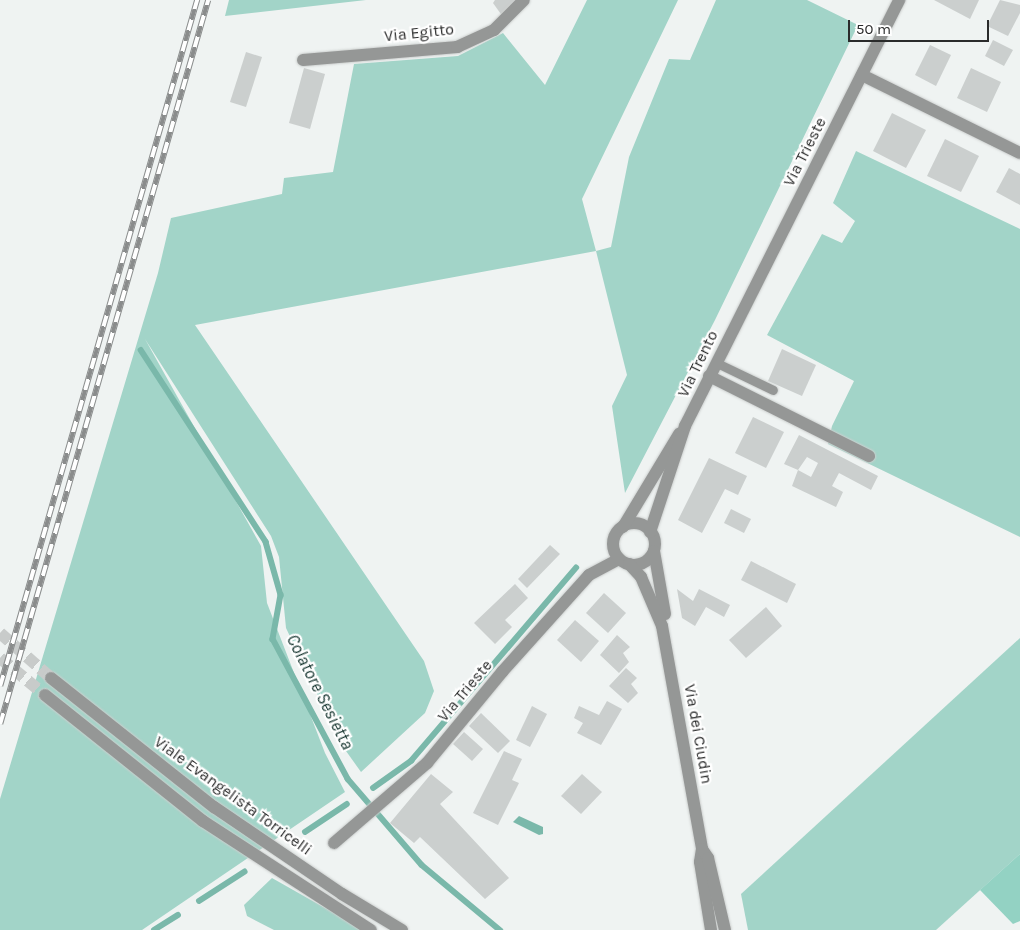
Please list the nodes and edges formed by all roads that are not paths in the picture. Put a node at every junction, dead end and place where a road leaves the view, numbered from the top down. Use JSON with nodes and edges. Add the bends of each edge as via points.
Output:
{"nodes":[{"id":1,"x":524,"y":0,"type":"edge"},
{"id":2,"x":899,"y":0,"type":"edge"},
{"id":3,"x":302,"y":60,"type":"dead end"},
{"id":4,"x":862,"y":75,"type":"junction"},
{"id":5,"x":1020,"y":153,"type":"edge"},
{"id":6,"x":739,"y":317,"type":"joint"},
{"id":7,"x":717,"y":363,"type":"junction"},
{"id":8,"x":709,"y":376,"type":"junction"},
{"id":9,"x":773,"y":390,"type":"dead end"},
{"id":10,"x":685,"y":426,"type":"junction"},
{"id":11,"x":869,"y":456,"type":"dead end"},
{"id":12,"x":623,"y":526,"type":"junction"},
{"id":13,"x":650,"y":532,"type":"junction"},
{"id":14,"x":654,"y":551,"type":"junction"},
{"id":15,"x":624,"y":562,"type":"junction"},
{"id":16,"x":662,"y":626,"type":"junction"},
{"id":17,"x":51,"y":678,"type":"tunnel mouth"},
{"id":18,"x":45,"y":695,"type":"tunnel mouth"},
{"id":19,"x":334,"y":843,"type":"dead end"},
{"id":20,"x":702,"y":849,"type":"junction"},
{"id":21,"x":371,"y":930,"type":"edge"},
{"id":22,"x":402,"y":930,"type":"edge"},
{"id":23,"x":711,"y":930,"type":"edge"},
{"id":24,"x":725,"y":930,"type":"edge"}],
"edges":[{"from":1,"to":3,"type":"street","name":"Via Egitto","via":[[494,30],[457,47]]},
{"from":2,"to":4,"type":"street","name":"Via Trieste"},
{"from":4,"to":5,"type":"street"},
{"from":4,"to":6,"type":"street","name":"Via Trieste"},
{"from":6,"to":7,"type":"street","name":"Via Trento"},
{"from":7,"to":8,"type":"street","name":"Via Trento"},
{"from":7,"to":9,"type":"lane"},
{"from":8,"to":10,"type":"street","name":"Via Trento"},
{"from":8,"to":11,"type":"street"},
{"from":10,"to":12,"type":"street","via":[[664,455]]},
{"from":10,"to":13,"type":"street"},
{"from":12,"to":13,"type":"street","via":[[641,524]]},
{"from":12,"to":15,"type":"street","via":[[613,542]]},
{"from":13,"to":14,"type":"street"},
{"from":14,"to":15,"type":"street","via":[[646,561]]},
{"from":14,"to":16,"type":"street","name":"Via dei Ciudin","via":[[666,619]]},
{"from":15,"to":16,"type":"street","name":"Via dei Ciudin","via":[[641,577]]},
{"from":15,"to":19,"type":"street","name":"Via Trieste","via":[[589,575],[502,672],[427,763]]},
{"from":16,"to":20,"type":"street","name":"Via dei Ciudin"},
{"from":17,"to":22,"type":"street","name":"Viale Evangelista Torricelli","via":[[214,807],[342,894]]},
{"from":18,"to":21,"type":"street","via":[[203,821]]},
{"from":20,"to":23,"type":"street","name":"Via dei Ciudin","via":[[700,862]]},
{"from":20,"to":24,"type":"street","name":"Via dei Ciudin","via":[[708,858]]}]}
